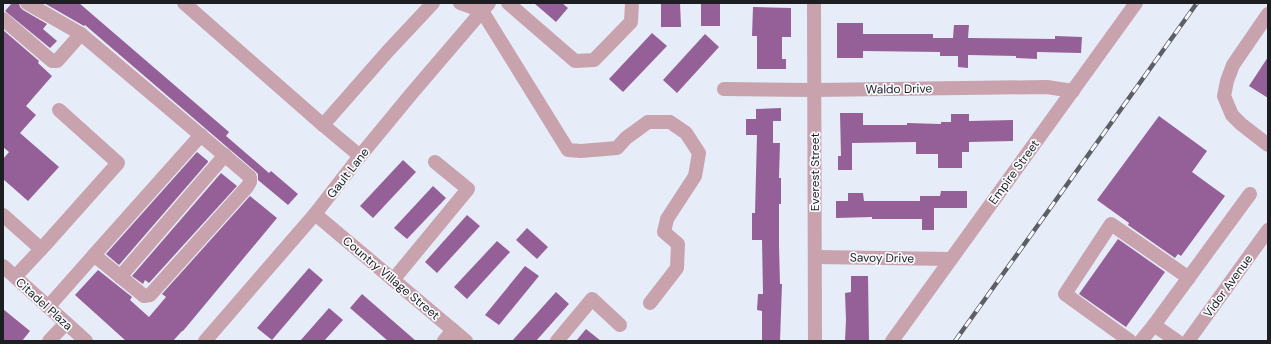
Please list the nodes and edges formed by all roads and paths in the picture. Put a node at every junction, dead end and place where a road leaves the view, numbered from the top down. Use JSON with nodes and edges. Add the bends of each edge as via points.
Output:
{"nodes":[{"id":1,"x":27,"y":3,"type":"edge"},
{"id":2,"x":184,"y":3,"type":"edge"},
{"id":3,"x":433,"y":3,"type":"edge"},
{"id":4,"x":460,"y":3,"type":"edge"},
{"id":5,"x":508,"y":3,"type":"edge"},
{"id":6,"x":632,"y":3,"type":"edge"},
{"id":7,"x":814,"y":3,"type":"edge"},
{"id":8,"x":1136,"y":3,"type":"edge"},
{"id":9,"x":486,"y":7,"type":"edge"},
{"id":10,"x":1268,"y":14,"type":"edge"},
{"id":11,"x":3,"y":19,"type":"edge"},
{"id":12,"x":82,"y":34,"type":"junction"},
{"id":13,"x":724,"y":89,"type":"dead end"},
{"id":14,"x":814,"y":90,"type":"junction"},
{"id":15,"x":1073,"y":91,"type":"junction"},
{"id":16,"x":59,"y":110,"type":"dead end"},
{"id":17,"x":323,"y":125,"type":"junction"},
{"id":18,"x":201,"y":135,"type":"junction"},
{"id":19,"x":1268,"y":145,"type":"edge"},
{"id":20,"x":225,"y":155,"type":"junction"},
{"id":21,"x":360,"y":156,"type":"junction"},
{"id":22,"x":435,"y":162,"type":"dead end"},
{"id":23,"x":1250,"y":194,"type":"dead end"},
{"id":24,"x":315,"y":214,"type":"junction"},
{"id":25,"x":3,"y":215,"type":"edge"},
{"id":26,"x":1268,"y":230,"type":"edge"},
{"id":27,"x":41,"y":249,"type":"junction"},
{"id":28,"x":94,"y":255,"type":"junction"},
{"id":29,"x":815,"y":257,"type":"junction"},
{"id":30,"x":950,"y":259,"type":"junction"},
{"id":31,"x":3,"y":266,"type":"edge"},
{"id":32,"x":15,"y":277,"type":"junction"},
{"id":33,"x":120,"y":277,"type":"junction"},
{"id":34,"x":1188,"y":278,"type":"junction"},
{"id":35,"x":394,"y":280,"type":"junction"},
{"id":36,"x":650,"y":303,"type":"dead end"},
{"id":37,"x":48,"y":307,"type":"junction"},
{"id":38,"x":66,"y":323,"type":"junction"},
{"id":39,"x":620,"y":325,"type":"dead end"},
{"id":40,"x":1154,"y":325,"type":"junction"},
{"id":41,"x":453,"y":330,"type":"junction"},
{"id":42,"x":49,"y":341,"type":"edge"},
{"id":43,"x":86,"y":341,"type":"edge"},
{"id":44,"x":205,"y":341,"type":"edge"},
{"id":45,"x":444,"y":341,"type":"edge"},
{"id":46,"x":466,"y":341,"type":"edge"},
{"id":47,"x":556,"y":341,"type":"edge"},
{"id":48,"x":815,"y":341,"type":"edge"},
{"id":49,"x":892,"y":341,"type":"edge"},
{"id":50,"x":1130,"y":341,"type":"edge"},
{"id":51,"x":1141,"y":341,"type":"edge"},
{"id":52,"x":1177,"y":341,"type":"edge"},
{"id":53,"x":1188,"y":341,"type":"edge"}],
"edges":[{"from":1,"to":12,"type":"street"},
{"from":2,"to":17,"type":"street"},
{"from":3,"to":17,"type":"street"},
{"from":4,"to":9,"type":"street"},
{"from":5,"to":6,"type":"street","via":[[575,60],[594,60],[631,22]]},
{"from":7,"to":14,"type":"street","name":"Everest Street"},
{"from":8,"to":15,"type":"street","name":"Empire Street"},
{"from":9,"to":21,"type":"street","name":"Gault Lane"},
{"from":9,"to":36,"type":"street","via":[[568,150],[617,148],[648,122],[670,122],[686,133],[698,153],[695,176],[667,218],[664,232],[678,244],[677,268]]},
{"from":10,"to":19,"type":"street","via":[[1233,65],[1224,96],[1232,115],[1240,124]]},
{"from":11,"to":12,"type":"street","via":[[52,61],[57,61]]},
{"from":12,"to":18,"type":"street"},
{"from":13,"to":14,"type":"street","name":"Waldo Drive"},
{"from":14,"to":15,"type":"street","name":"Waldo Drive","via":[[1047,87]]},
{"from":14,"to":29,"type":"street","name":"Everest Street"},
{"from":15,"to":30,"type":"street","name":"Empire Street"},
{"from":16,"to":27,"type":"street","via":[[118,162]]},
{"from":17,"to":21,"type":"street"},
{"from":18,"to":20,"type":"street"},
{"from":18,"to":28,"type":"street"},
{"from":20,"to":33,"type":"street"},
{"from":20,"to":33,"type":"street","via":[[250,177],[247,187],[150,295],[144,296]]},
{"from":21,"to":24,"type":"street","name":"Gault Lane"},
{"from":22,"to":35,"type":"street","via":[[468,189]]},
{"from":23,"to":34,"type":"street"},
{"from":24,"to":35,"type":"street","name":"Country Village Street"},
{"from":24,"to":44,"type":"street","name":"Gault Lane"},
{"from":25,"to":27,"type":"street"},
{"from":26,"to":53,"type":"street","name":"Vidor Avenue"},
{"from":27,"to":32,"type":"street"},
{"from":28,"to":33,"type":"street"},
{"from":28,"to":37,"type":"street"},
{"from":29,"to":30,"type":"street","name":"Savoy Drive"},
{"from":29,"to":48,"type":"street","name":"Everest Street"},
{"from":30,"to":49,"type":"street","name":"Empire Street"},
{"from":31,"to":32,"type":"street","name":"Citadel Plaza"},
{"from":32,"to":37,"type":"street","name":"Citadel Plaza"},
{"from":34,"to":40,"type":"street"},
{"from":34,"to":50,"type":"street","via":[[1111,224],[1065,294]]},
{"from":35,"to":41,"type":"street","name":"Country Village Street"},
{"from":37,"to":38,"type":"street","name":"Citadel Plaza"},
{"from":38,"to":42,"type":"street"},
{"from":38,"to":43,"type":"street","name":"Citadel Plaza"},
{"from":39,"to":47,"type":"street","via":[[592,299]]},
{"from":40,"to":51,"type":"street"},
{"from":40,"to":52,"type":"street"},
{"from":41,"to":45,"type":"street"},
{"from":41,"to":46,"type":"street","name":"Country Village Street"}]}
